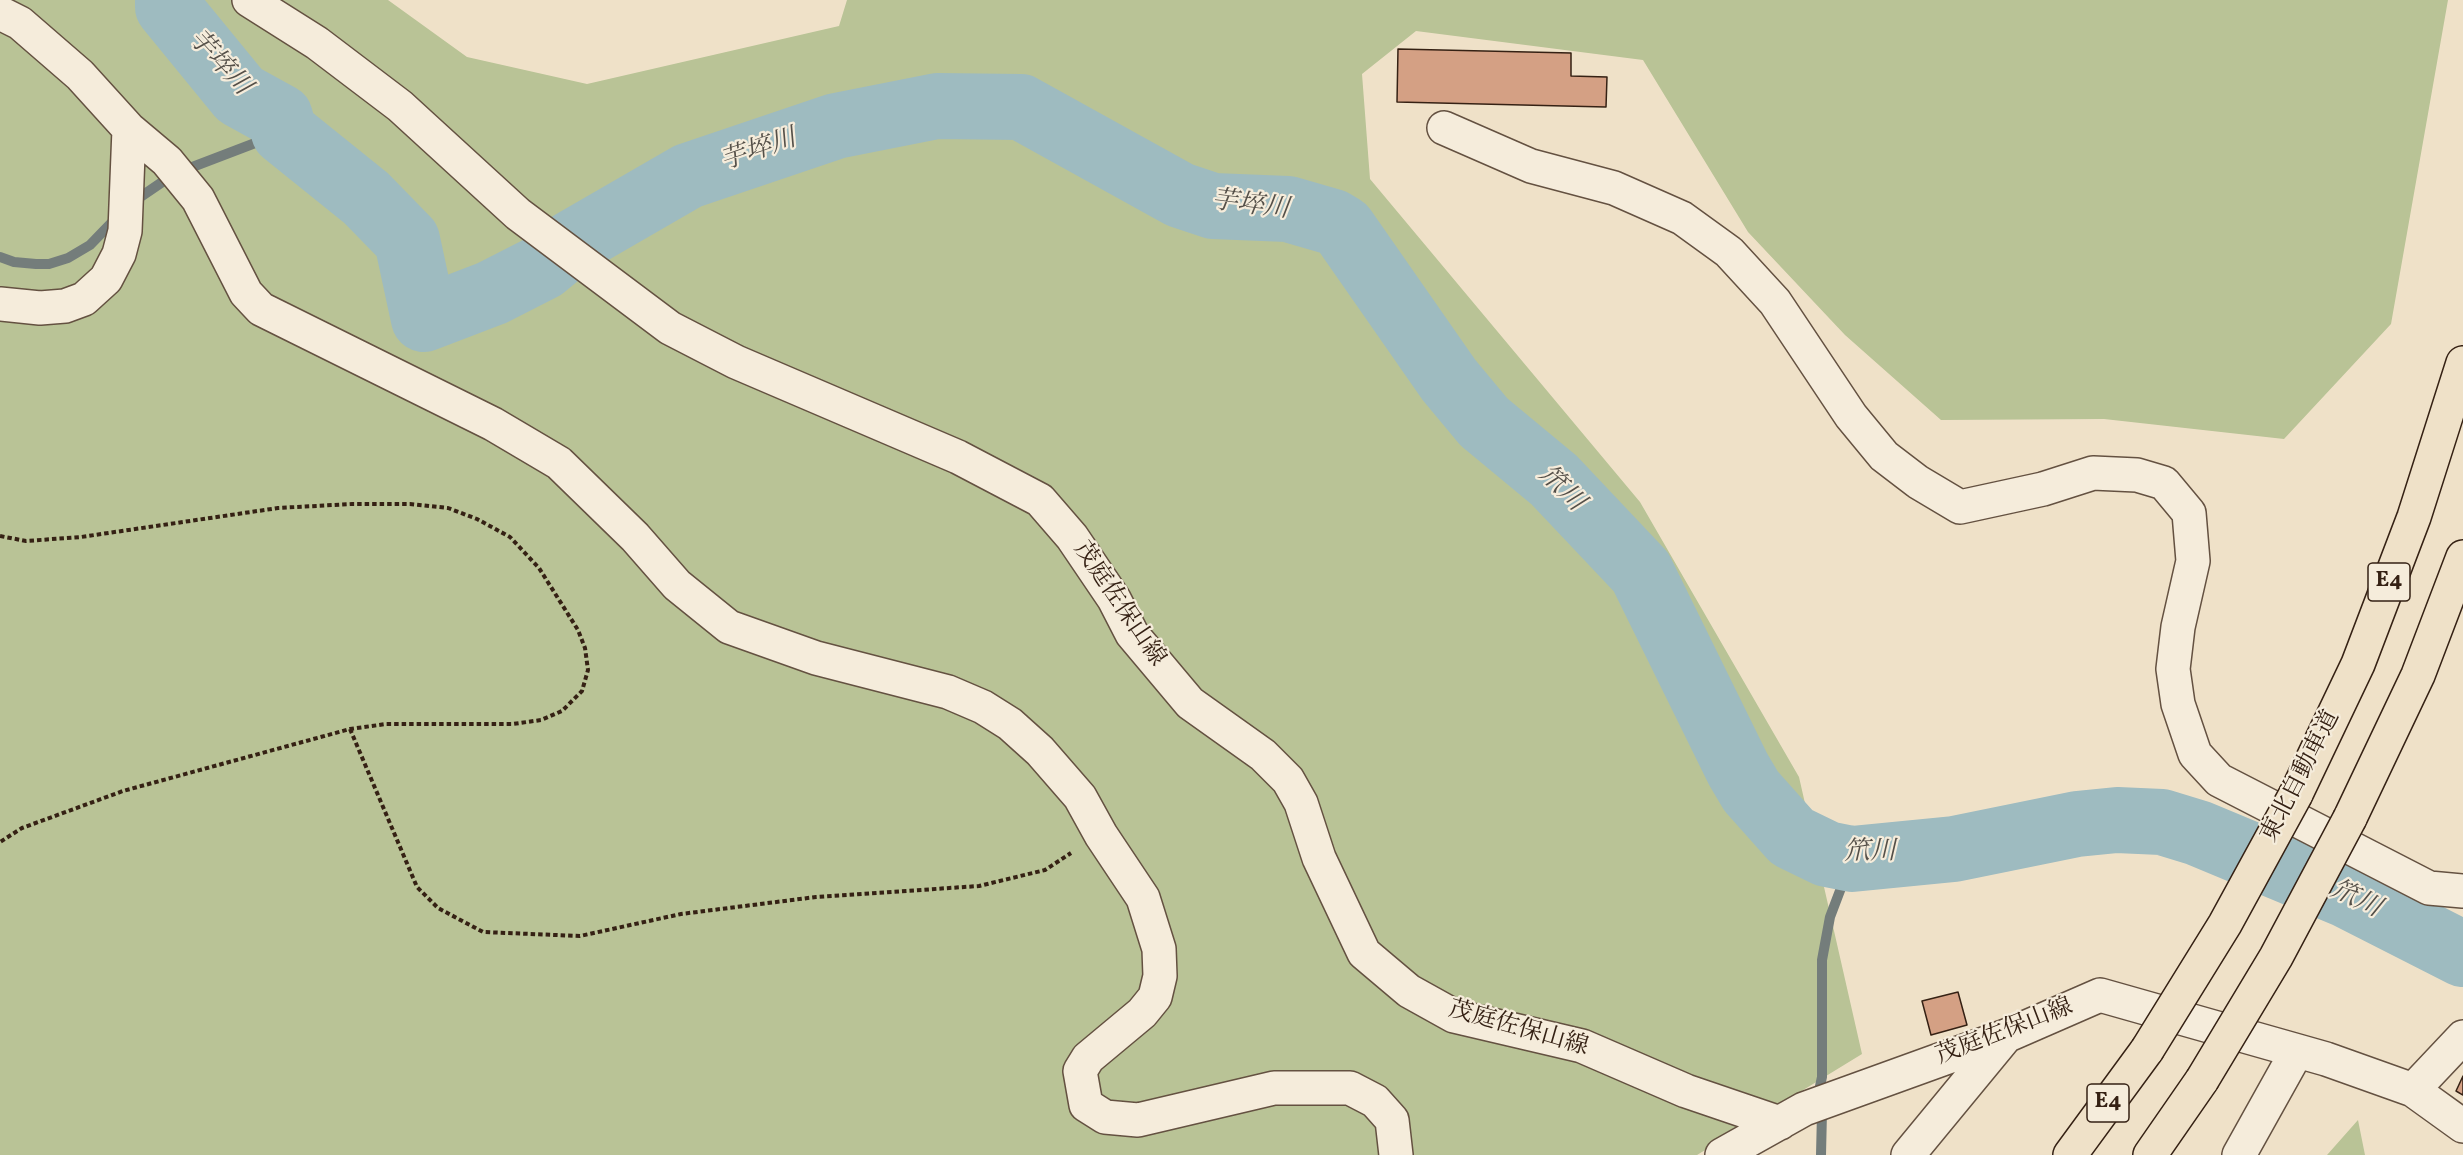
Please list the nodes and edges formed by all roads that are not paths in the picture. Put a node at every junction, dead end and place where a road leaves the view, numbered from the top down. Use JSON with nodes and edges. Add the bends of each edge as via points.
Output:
{"nodes":[{"id":1,"x":249,"y":0,"type":"edge"},
{"id":2,"x":0,"y":13,"type":"edge"},
{"id":3,"x":1444,"y":128,"type":"dead end"},
{"id":4,"x":129,"y":129,"type":"junction"},
{"id":5,"x":0,"y":304,"type":"edge"},
{"id":6,"x":2463,"y":363,"type":"edge"},
{"id":7,"x":2463,"y":557,"type":"edge"},
{"id":8,"x":2463,"y":891,"type":"edge"},
{"id":9,"x":2006,"y":1036,"type":"junction"},
{"id":10,"x":2463,"y":1037,"type":"edge"},
{"id":11,"x":2297,"y":1051,"type":"junction"},
{"id":12,"x":2413,"y":1090,"type":"junction"},
{"id":13,"x":1792,"y":1116,"type":"junction"},
{"id":14,"x":2463,"y":1126,"type":"edge"},
{"id":15,"x":1396,"y":1155,"type":"edge"},
{"id":16,"x":1722,"y":1155,"type":"edge"},
{"id":17,"x":1908,"y":1155,"type":"edge"},
{"id":18,"x":2070,"y":1155,"type":"edge"},
{"id":19,"x":2150,"y":1155,"type":"edge"},
{"id":20,"x":2240,"y":1155,"type":"edge"}],
"edges":[{"from":1,"to":13,"type":"street","name":"茂庭佐保山線","via":[[316,43],[400,106],[524,219],[670,328],[736,362],[958,457],[1040,500],[1072,537],[1114,599],[1132,634],[1190,703],[1263,755],[1288,780],[1364,953],[1409,991],[1454,1016],[1582,1046],[1686,1091]]},
{"from":2,"to":4,"type":"street","via":[[20,23],[80,75]]},
{"from":3,"to":8,"type":"street","via":[[1531,166],[1614,188],[1682,218],[1729,252],[1775,302],[1851,416],[1884,456],[1960,507],[2043,489],[2093,473],[2137,475],[2164,483],[2189,513],[2193,561],[2173,669],[2178,704],[2195,754],[2219,780],[2429,888]]},
{"from":4,"to":5,"type":"street","via":[[125,231],[106,279],[84,299],[65,306]]},
{"from":4,"to":15,"type":"street","via":[[167,162],[198,199],[246,293],[261,309],[494,424],[559,464],[635,537],[677,585],[729,627],[816,658],[948,692],[1001,719],[1040,751],[1080,797],[1143,898],[1159,949],[1160,976],[1155,996],[1088,1058],[1080,1071],[1086,1105],[1105,1117],[1138,1120],[1274,1088],[1350,1088],[1375,1101],[1392,1120]]},
{"from":6,"to":18,"type":"highway","name":"東北自動車道","number":"E4","bridge":true,"via":[[2414,517],[2358,664],[2296,794],[2225,924],[2147,1050]]},
{"from":7,"to":19,"type":"highway","number":"E4","bridge":true,"via":[[2418,675],[2350,818],[2276,957],[2202,1080]]},
{"from":9,"to":11,"type":"street","name":"茂庭佐保山線","via":[[2100,995]]},
{"from":9,"to":13,"type":"street","name":"茂庭佐保山線"},
{"from":9,"to":17,"type":"street"},
{"from":10,"to":12,"type":"street"},
{"from":11,"to":12,"type":"street","name":"茂庭佐保山線"},
{"from":11,"to":20,"type":"street"},
{"from":12,"to":14,"type":"street","name":"茂庭佐保山線"},
{"from":13,"to":16,"type":"street"}]}
